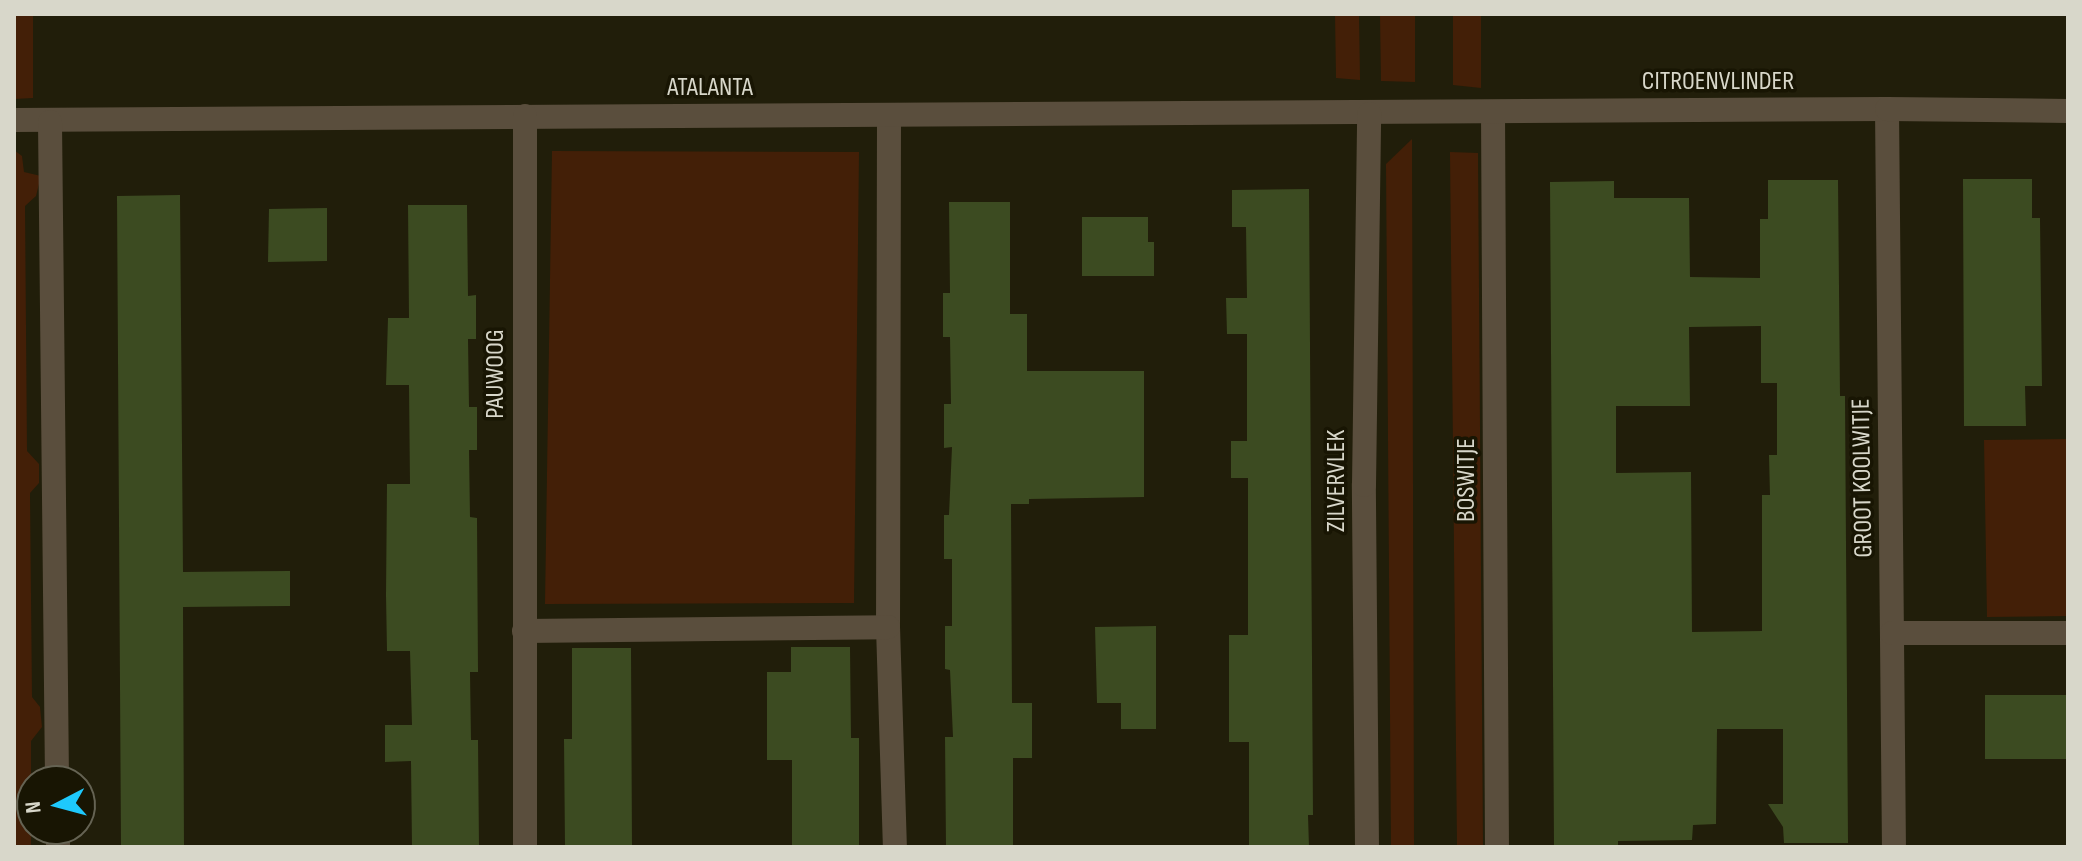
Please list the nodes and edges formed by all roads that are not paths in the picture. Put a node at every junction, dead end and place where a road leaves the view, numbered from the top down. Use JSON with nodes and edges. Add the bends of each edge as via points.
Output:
{"nodes":[{"id":1,"x":1887,"y":109,"type":"junction"},
{"id":2,"x":2068,"y":111,"type":"edge"},
{"id":3,"x":1493,"y":112,"type":"junction"},
{"id":4,"x":1369,"y":114,"type":"junction"},
{"id":5,"x":525,"y":116,"type":"junction"},
{"id":6,"x":889,"y":116,"type":"junction"},
{"id":7,"x":14,"y":120,"type":"edge"},
{"id":8,"x":50,"y":122,"type":"junction"},
{"id":9,"x":888,"y":627,"type":"junction"},
{"id":10,"x":524,"y":631,"type":"junction"},
{"id":11,"x":1892,"y":633,"type":"junction"},
{"id":12,"x":2068,"y":633,"type":"edge"},
{"id":13,"x":57,"y":765,"type":"edge"},
{"id":14,"x":895,"y":842,"type":"edge"},
{"id":15,"x":525,"y":846,"type":"edge"},
{"id":16,"x":1367,"y":847,"type":"edge"},
{"id":17,"x":1497,"y":847,"type":"edge"},
{"id":18,"x":1894,"y":847,"type":"edge"}],
"edges":[{"from":1,"to":2,"type":"street","name":"CITROENVLINDER"},
{"from":1,"to":3,"type":"street","name":"CITROENVLINDER"},
{"from":1,"to":11,"type":"street","name":"GROOT KOOLWITJE"},
{"from":3,"to":4,"type":"street","name":"CITROENVLINDER"},
{"from":3,"to":17,"type":"street","name":"BOSWITJE"},
{"from":4,"to":6,"type":"street","name":"ATALANTA"},
{"from":4,"to":16,"type":"street","name":"ZILVERVLEK"},
{"from":5,"to":6,"type":"street","name":"ATALANTA"},
{"from":5,"to":8,"type":"street","name":"ATALANTA"},
{"from":5,"to":10,"type":"street","name":"PAUWOOG"},
{"from":6,"to":9,"type":"street"},
{"from":7,"to":8,"type":"street","name":"ATALANTA"},
{"from":8,"to":13,"type":"street"},
{"from":9,"to":10,"type":"street"},
{"from":9,"to":14,"type":"street"},
{"from":10,"to":15,"type":"street","name":"PAUWOOG"},
{"from":11,"to":12,"type":"street"},
{"from":11,"to":18,"type":"street","name":"GROOT KOOLWITJE"}]}
